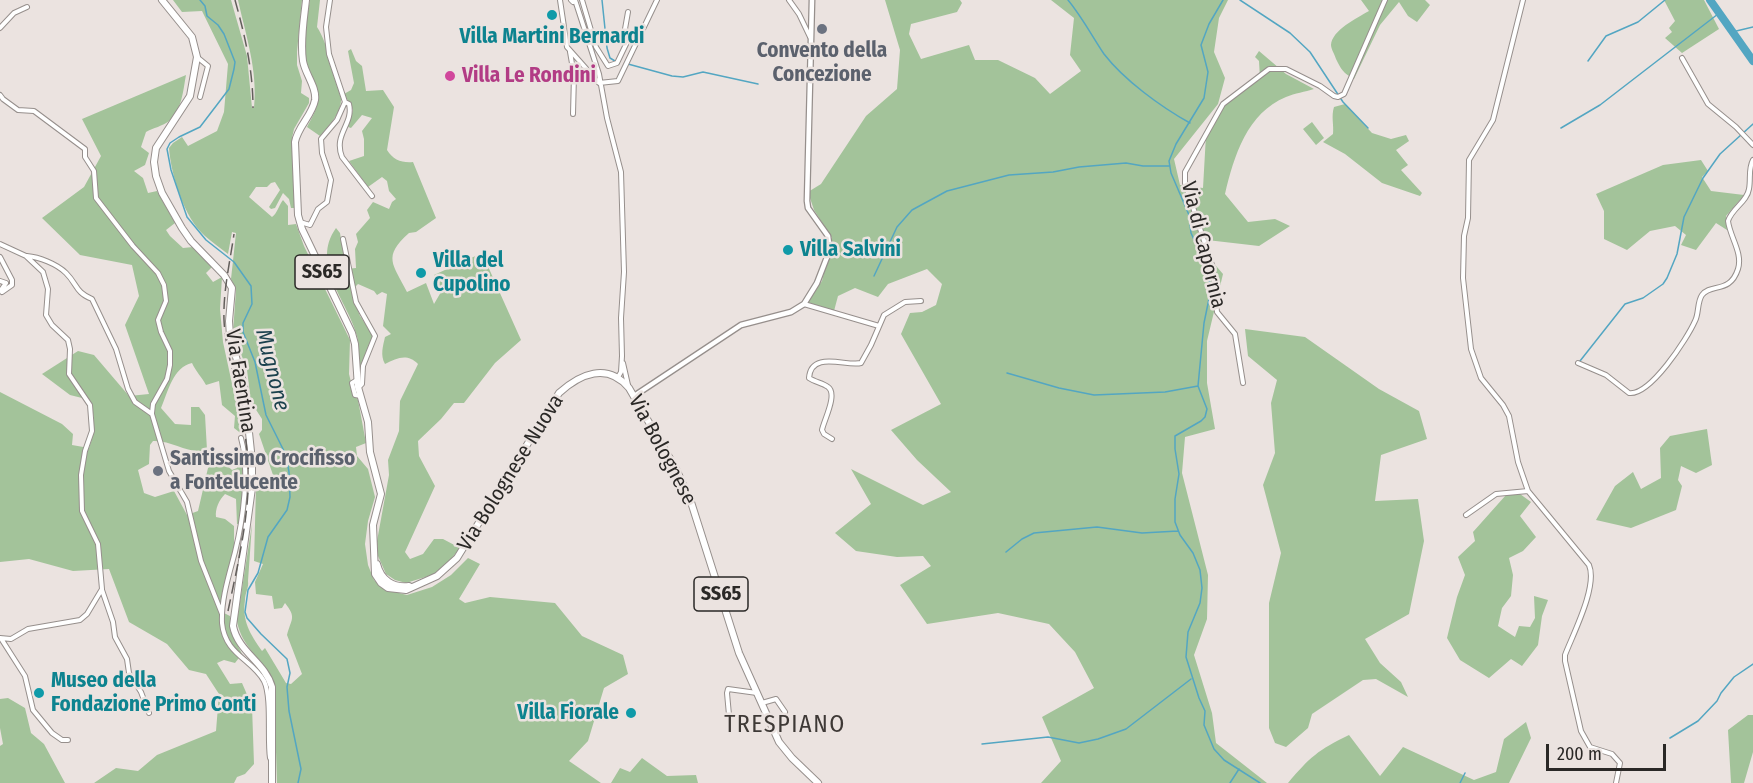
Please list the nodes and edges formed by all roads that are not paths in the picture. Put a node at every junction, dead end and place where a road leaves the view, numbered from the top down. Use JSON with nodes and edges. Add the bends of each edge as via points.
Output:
{"nodes":[{"id":1,"x":162,"y":0,"type":"edge"},
{"id":2,"x":306,"y":0,"type":"edge"},
{"id":3,"x":330,"y":0,"type":"edge"},
{"id":4,"x":560,"y":0,"type":"edge"},
{"id":5,"x":582,"y":0,"type":"edge"},
{"id":6,"x":657,"y":0,"type":"edge"},
{"id":7,"x":789,"y":0,"type":"edge"},
{"id":8,"x":812,"y":0,"type":"edge"},
{"id":9,"x":1385,"y":0,"type":"edge"},
{"id":10,"x":1524,"y":0,"type":"edge"},
{"id":11,"x":573,"y":1,"type":"edge"},
{"id":12,"x":27,"y":8,"type":"dead end"},
{"id":13,"x":628,"y":12,"type":"dead end"},
{"id":14,"x":0,"y":28,"type":"edge"},
{"id":15,"x":810,"y":38,"type":"junction"},
{"id":16,"x":569,"y":50,"type":"junction"},
{"id":17,"x":197,"y":57,"type":"junction"},
{"id":18,"x":1682,"y":58,"type":"dead end"},
{"id":19,"x":601,"y":83,"type":"junction"},
{"id":20,"x":0,"y":94,"type":"edge"},
{"id":21,"x":200,"y":97,"type":"dead end"},
{"id":22,"x":345,"y":102,"type":"junction"},
{"id":23,"x":573,"y":114,"type":"dead end"},
{"id":24,"x":1753,"y":145,"type":"edge"},
{"id":25,"x":1753,"y":160,"type":"edge"},
{"id":26,"x":372,"y":196,"type":"dead end"},
{"id":27,"x":299,"y":222,"type":"junction"},
{"id":28,"x":343,"y":239,"type":"dead end"},
{"id":29,"x":0,"y":243,"type":"edge"},
{"id":30,"x":0,"y":256,"type":"edge"},
{"id":31,"x":26,"y":256,"type":"junction"},
{"id":32,"x":0,"y":281,"type":"edge"},
{"id":33,"x":921,"y":301,"type":"dead end"},
{"id":34,"x":804,"y":304,"type":"junction"},
{"id":35,"x":879,"y":326,"type":"junction"},
{"id":36,"x":1578,"y":363,"type":"dead end"},
{"id":37,"x":621,"y":375,"type":"junction"},
{"id":38,"x":1243,"y":383,"type":"dead end"},
{"id":39,"x":358,"y":384,"type":"junction"},
{"id":40,"x":634,"y":396,"type":"junction"},
{"id":41,"x":152,"y":414,"type":"junction"},
{"id":42,"x":241,"y":438,"type":"dead end"},
{"id":43,"x":832,"y":439,"type":"dead end"},
{"id":44,"x":1528,"y":491,"type":"junction"},
{"id":45,"x":1466,"y":515,"type":"dead end"},
{"id":46,"x":102,"y":590,"type":"junction"},
{"id":47,"x":222,"y":614,"type":"junction"},
{"id":48,"x":1,"y":639,"type":"edge"},
{"id":49,"x":758,"y":693,"type":"junction"},
{"id":50,"x":762,"y":703,"type":"junction"},
{"id":51,"x":785,"y":712,"type":"dead end"},
{"id":52,"x":149,"y":713,"type":"dead end"},
{"id":53,"x":729,"y":715,"type":"dead end"},
{"id":54,"x":68,"y":740,"type":"dead end"},
{"id":55,"x":273,"y":762,"type":"junction"},
{"id":56,"x":272,"y":783,"type":"edge"},
{"id":57,"x":818,"y":783,"type":"edge"},
{"id":58,"x":1616,"y":783,"type":"edge"}],
"edges":[{"from":1,"to":17,"type":"main road","via":[[192,37]]},
{"from":2,"to":27,"type":"main road","name":"Via Bolognese Nuova","number":"SS65","via":[[302,53],[315,99],[295,142]]},
{"from":3,"to":22,"type":"street","via":[[328,54]]},
{"from":4,"to":16,"type":"street"},
{"from":5,"to":13,"type":"street","via":[[596,47],[609,66],[616,63],[630,36],[625,28]]},
{"from":6,"to":19,"type":"street","via":[[618,81]]},
{"from":7,"to":15,"type":"street"},
{"from":8,"to":15,"type":"street"},
{"from":9,"to":38,"type":"street","name":"Via di Capornia","via":[[1346,91],[1340,96],[1286,69],[1269,69],[1223,104],[1185,172],[1185,183],[1213,268],[1217,312],[1235,334]]},
{"from":10,"to":44,"type":"street","via":[[1493,120],[1469,160],[1463,278],[1471,349],[1482,378],[1509,417]]},
{"from":11,"to":19,"type":"street","name":"Via Bolognese"},
{"from":12,"to":14,"type":"street","via":[[14,13]]},
{"from":15,"to":34,"type":"street","via":[[807,201],[828,236],[829,252]]},
{"from":16,"to":19,"type":"street"},
{"from":16,"to":23,"type":"street","via":[[574,75]]},
{"from":17,"to":21,"type":"street","via":[[208,66]]},
{"from":17,"to":55,"type":"main road","name":"Via Faentina","via":[[190,96],[156,148],[154,169],[162,193],[182,228],[232,288],[230,328],[244,385],[252,478],[233,626],[240,644],[267,675],[272,687]]},
{"from":18,"to":24,"type":"street","via":[[1707,104]]},
{"from":19,"to":37,"type":"street","name":"Via Bolognese","via":[[622,184]]},
{"from":20,"to":41,"type":"street","via":[[18,110],[34,111],[85,149],[85,157],[94,171],[96,198],[164,285],[166,301],[158,320],[170,351],[170,365]]},
{"from":22,"to":26,"type":"street","via":[[350,113],[339,150]]},
{"from":22,"to":27,"type":"street","via":[[337,120],[321,139],[331,180],[327,202],[318,208],[310,225]]},
{"from":25,"to":36,"type":"street","via":[[1748,194],[1728,221],[1738,268],[1729,284],[1702,295],[1688,336],[1651,383],[1629,393],[1606,375]]},
{"from":27,"to":39,"type":"main road","name":"Via Bolognese Nuova","number":"SS65","via":[[352,333]]},
{"from":28,"to":39,"type":"street","via":[[356,302],[375,336],[363,366],[362,384]]},
{"from":29,"to":31,"type":"street"},
{"from":30,"to":32,"type":"street","via":[[12,286],[2,292],[6,283]]},
{"from":31,"to":41,"type":"street","via":[[59,267],[82,295],[92,299],[135,402]]},
{"from":31,"to":46,"type":"street","via":[[43,272],[48,290],[46,315],[70,344],[69,374],[90,405],[92,432],[81,475],[82,511],[98,544]]},
{"from":33,"to":35,"type":"street","via":[[905,302],[884,315]]},
{"from":34,"to":35,"type":"street"},
{"from":34,"to":40,"type":"street","via":[[791,312],[741,325]]},
{"from":35,"to":43,"type":"street","via":[[861,363],[826,361],[813,368],[809,376],[831,392],[822,430]]},
{"from":37,"to":39,"type":"main road","name":"Via Bolognese Nuova","number":"SS65","via":[[587,375],[559,393],[457,558],[428,582],[404,587],[386,580],[379,571],[373,546],[373,525],[381,494]]},
{"from":37,"to":40,"type":"main road","name":"Via Bolognese","number":"SS65"},
{"from":40,"to":49,"type":"main road","name":"Via Bolognese","number":"SS65","via":[[691,502],[739,652]]},
{"from":41,"to":47,"type":"street","via":[[170,471],[187,502],[201,561]]},
{"from":42,"to":47,"type":"street","name":"Via Faentina","via":[[243,503]]},
{"from":44,"to":45,"type":"street","via":[[1496,494]]},
{"from":44,"to":58,"type":"street","via":[[1592,572],[1565,661],[1581,731],[1590,747],[1612,754],[1620,763]]},
{"from":46,"to":48,"type":"street","via":[[80,620],[28,629],[11,639]]},
{"from":46,"to":52,"type":"street","via":[[115,637]]},
{"from":47,"to":55,"type":"street","name":"Via Faentina","via":[[227,641],[266,686],[268,749]]},
{"from":48,"to":54,"type":"street","via":[[25,676],[33,710],[52,734]]},
{"from":49,"to":50,"type":"main road","name":"Via Bolognese","number":"SS65"},
{"from":49,"to":53,"type":"street","via":[[729,689]]},
{"from":50,"to":51,"type":"street","via":[[776,699]]},
{"from":50,"to":57,"type":"main road","name":"Via Bolognese","number":"SS65","via":[[784,749]]},
{"from":55,"to":56,"type":"main road","name":"Via Faentina"}]}
